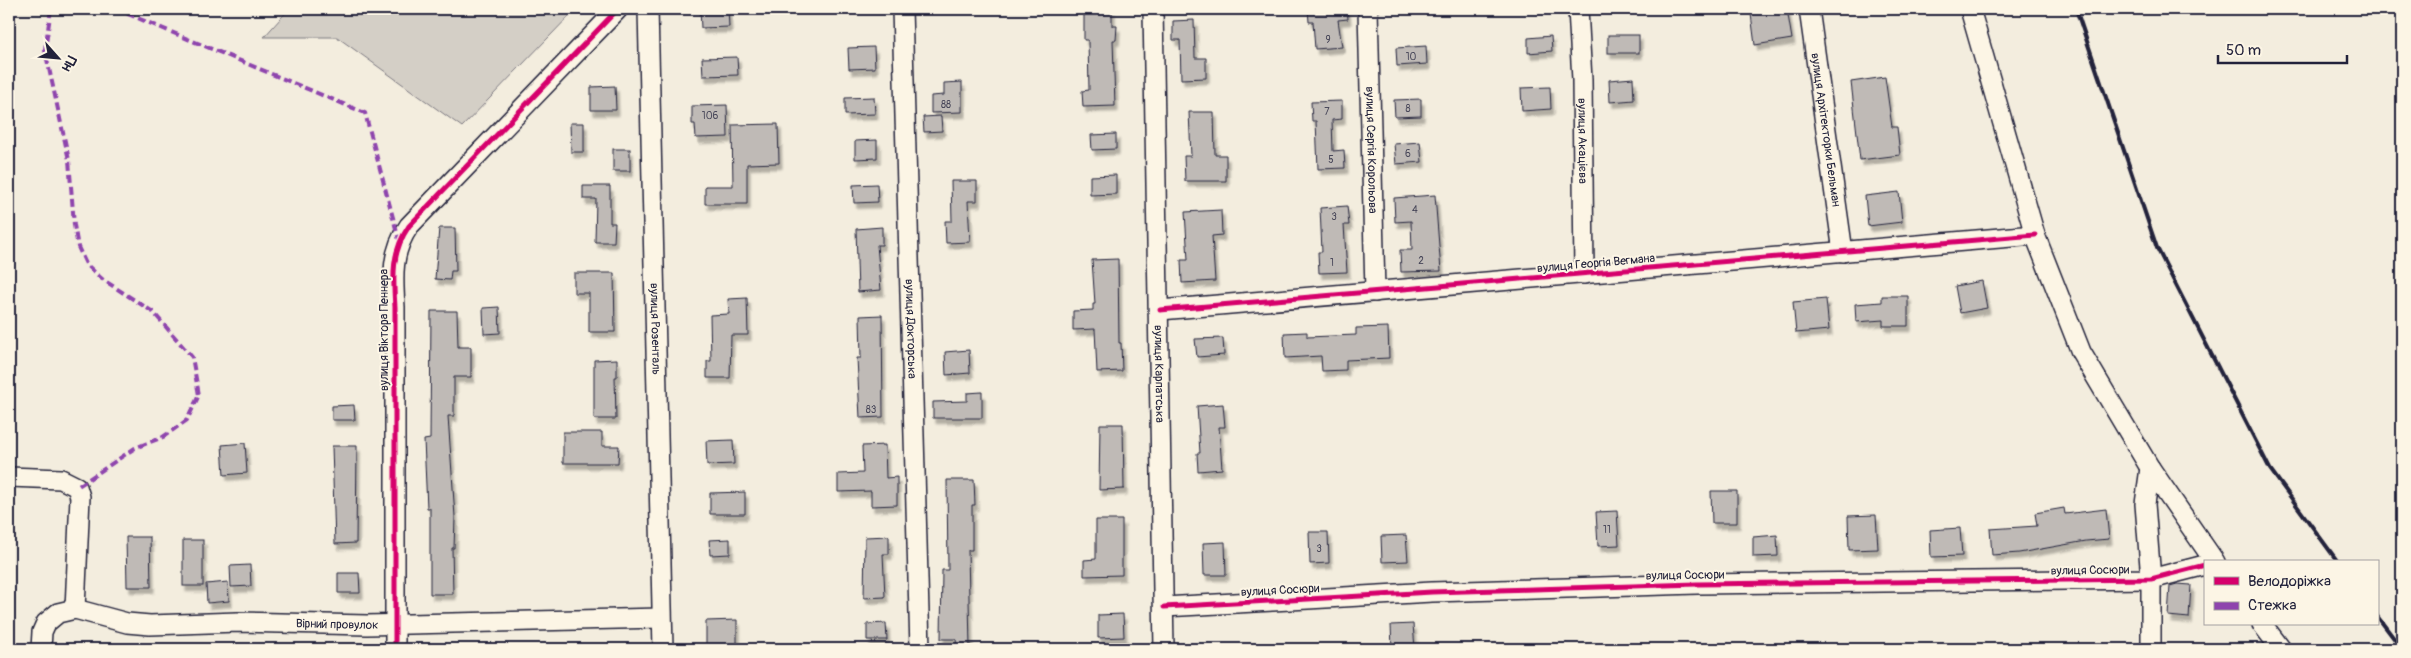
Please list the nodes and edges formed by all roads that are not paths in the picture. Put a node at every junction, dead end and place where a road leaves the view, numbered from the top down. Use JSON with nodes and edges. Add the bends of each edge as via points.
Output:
{"nodes":[{"id":1,"x":618,"y":9,"type":"edge"},
{"id":2,"x":648,"y":9,"type":"edge"},
{"id":3,"x":902,"y":9,"type":"edge"},
{"id":4,"x":1153,"y":9,"type":"edge"},
{"id":5,"x":1368,"y":9,"type":"edge"},
{"id":6,"x":1578,"y":9,"type":"edge"},
{"id":7,"x":1808,"y":9,"type":"edge"},
{"id":8,"x":1970,"y":9,"type":"edge"},
{"id":9,"x":2035,"y":235,"type":"junction"},
{"id":10,"x":1843,"y":252,"type":"junction"},
{"id":11,"x":1584,"y":274,"type":"junction"},
{"id":12,"x":1375,"y":292,"type":"junction"},
{"id":13,"x":1160,"y":310,"type":"junction"},
{"id":14,"x":2150,"y":468,"type":"junction"},
{"id":15,"x":9,"y":477,"type":"edge"},
{"id":16,"x":2214,"y":560,"type":"edge"},
{"id":17,"x":2204,"y":565,"type":"edge"},
{"id":18,"x":2151,"y":579,"type":"junction"},
{"id":19,"x":1164,"y":607,"type":"junction"},
{"id":20,"x":75,"y":609,"type":"junction"},
{"id":21,"x":661,"y":618,"type":"junction"},
{"id":22,"x":394,"y":623,"type":"junction"},
{"id":23,"x":2264,"y":626,"type":"edge"},
{"id":24,"x":41,"y":649,"type":"edge"},
{"id":25,"x":395,"y":649,"type":"edge"},
{"id":26,"x":662,"y":649,"type":"edge"},
{"id":27,"x":920,"y":649,"type":"edge"},
{"id":28,"x":1164,"y":649,"type":"edge"},
{"id":29,"x":2151,"y":649,"type":"edge"},
{"id":30,"x":2281,"y":649,"type":"edge"}],
"edges":[{"from":1,"to":22,"type":"street","name":"вулиця Віктора Пеннера","via":[[399,240],[393,269]]},
{"from":2,"to":21,"type":"street","name":"вулиця Розенталь"},
{"from":3,"to":27,"type":"street","name":"вулиця Докторська"},
{"from":4,"to":13,"type":"street","name":"вулиця Карпатська"},
{"from":5,"to":12,"type":"street","name":"вулиця Сергія Корольова"},
{"from":6,"to":11,"type":"street","name":"вулиця Акацієва"},
{"from":7,"to":10,"type":"street","name":"вулиця Архітекторки Бельман"},
{"from":8,"to":9,"type":"street"},
{"from":9,"to":10,"type":"street","name":"вулиця Георгія Вегмана"},
{"from":9,"to":14,"type":"street","via":[[2081,352]]},
{"from":10,"to":11,"type":"street","name":"вулиця Георгія Вегмана"},
{"from":11,"to":12,"type":"street","name":"вулиця Георгія Вегмана"},
{"from":12,"to":13,"type":"street","name":"вулиця Георгія Вегмана"},
{"from":13,"to":19,"type":"street","name":"вулиця Карпатська"},
{"from":14,"to":16,"type":"street"},
{"from":14,"to":18,"type":"street","via":[[2145,504]]},
{"from":15,"to":20,"type":"street","via":[[61,479],[77,487],[80,497]]},
{"from":17,"to":18,"type":"street","name":"вулиця Сосюри"},
{"from":18,"to":19,"type":"street","name":"вулиця Сосюри","via":[[1687,584],[1432,592]]},
{"from":18,"to":29,"type":"street"},
{"from":19,"to":28,"type":"street","name":"вулиця Карпатська"},
{"from":20,"to":22,"type":"street","name":"Вірний провулок","via":[[128,623],[150,625]]},
{"from":20,"to":24,"type":"street","via":[[58,613],[46,623]]},
{"from":21,"to":22,"type":"street","name":"Вірний провулок"},
{"from":21,"to":26,"type":"street","name":"вулиця Розенталь"},
{"from":22,"to":25,"type":"street","name":"вулиця Віктора Пеннера"},
{"from":23,"to":30,"type":"street"}]}
